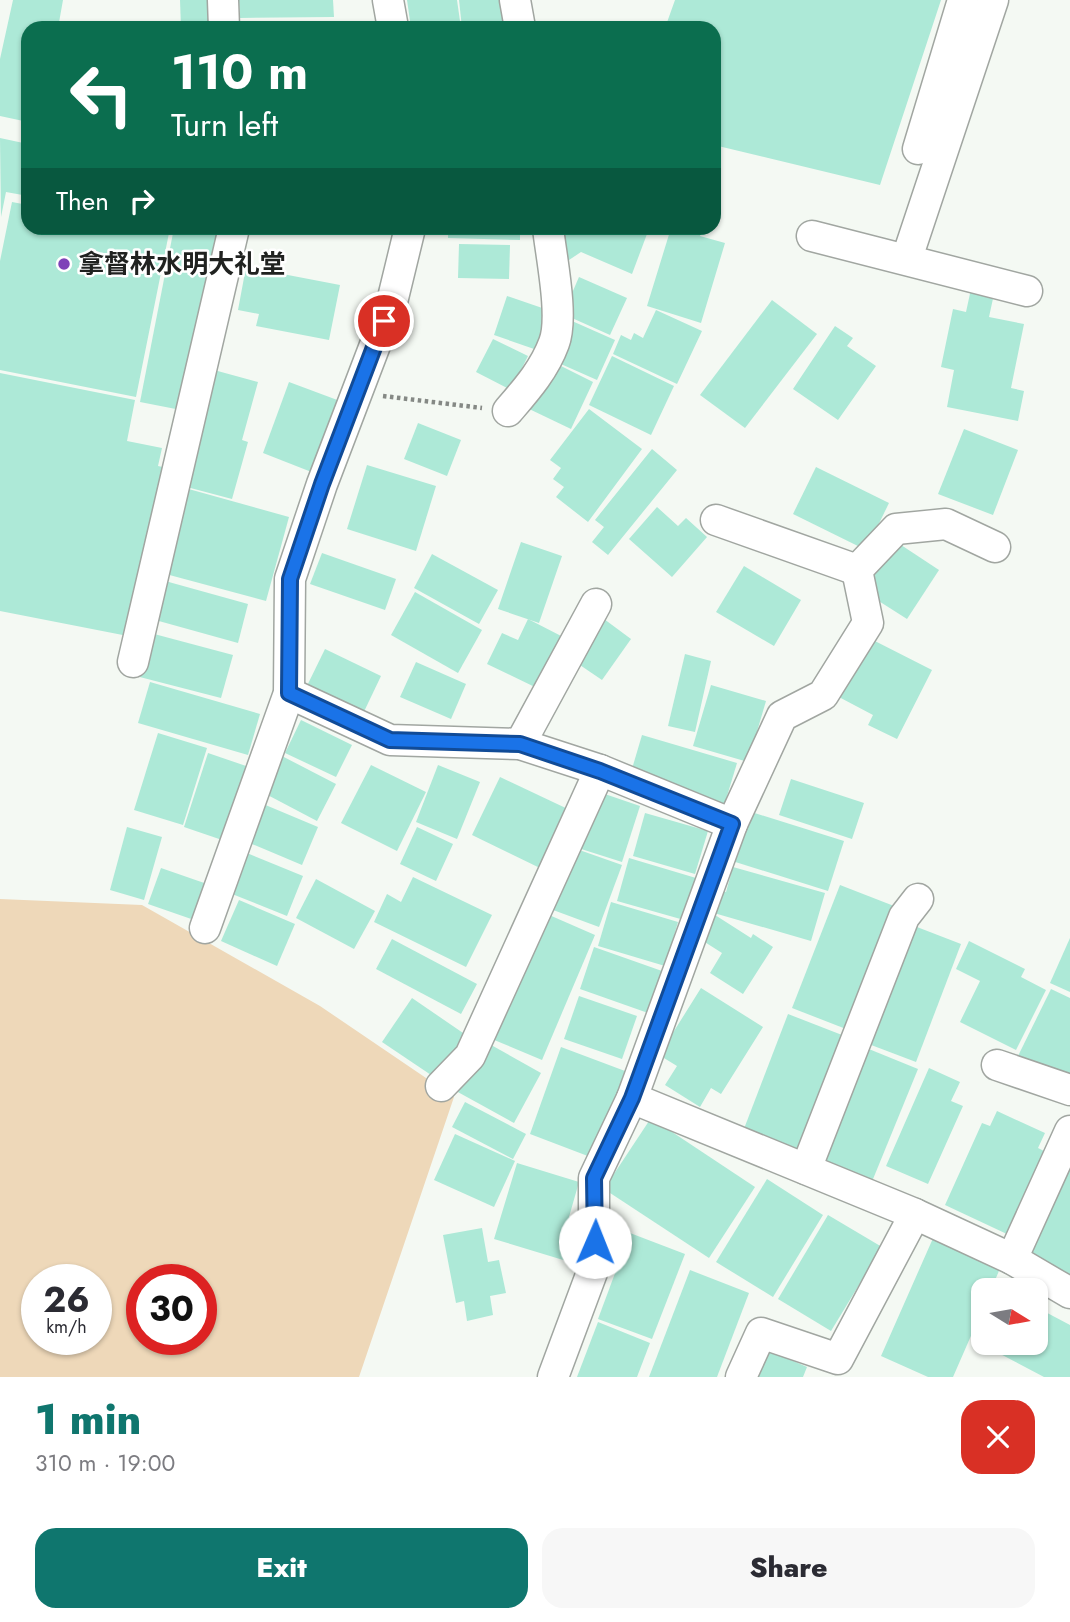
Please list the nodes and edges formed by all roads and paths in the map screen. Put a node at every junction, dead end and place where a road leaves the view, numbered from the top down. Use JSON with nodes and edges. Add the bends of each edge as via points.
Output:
{"nodes":[{"id":1,"x":223,"y":0,"type":"edge"},
{"id":2,"x":388,"y":0,"type":"edge"},
{"id":3,"x":515,"y":0,"type":"edge"},
{"id":4,"x":963,"y":0,"type":"edge"},
{"id":5,"x":993,"y":0,"type":"edge"},
{"id":6,"x":224,"y":21,"type":"edge"},
{"id":7,"x":392,"y":21,"type":"edge"},
{"id":8,"x":519,"y":21,"type":"edge"},
{"id":9,"x":918,"y":149,"type":"dead end"},
{"id":10,"x":232,"y":235,"type":"edge"},
{"id":11,"x":408,"y":235,"type":"edge"},
{"id":12,"x":549,"y":235,"type":"edge"},
{"id":13,"x":812,"y":236,"type":"dead end"},
{"id":14,"x":906,"y":258,"type":"junction"},
{"id":15,"x":1027,"y":291,"type":"dead end"},
{"id":16,"x":357,"y":393,"type":"junction"},
{"id":17,"x":508,"y":411,"type":"joint"},
{"id":18,"x":716,"y":520,"type":"dead end"},
{"id":19,"x":995,"y":547,"type":"dead end"},
{"id":20,"x":858,"y":570,"type":"junction"},
{"id":21,"x":596,"y":604,"type":"dead end"},
{"id":22,"x":133,"y":662,"type":"dead end"},
{"id":23,"x":289,"y":693,"type":"junction"},
{"id":24,"x":520,"y":744,"type":"junction"},
{"id":25,"x":600,"y":771,"type":"junction"},
{"id":26,"x":732,"y":824,"type":"junction"},
{"id":27,"x":918,"y":899,"type":"dead end"},
{"id":28,"x":205,"y":928,"type":"dead end"},
{"id":29,"x":997,"y":1065,"type":"dead end"},
{"id":30,"x":441,"y":1086,"type":"dead end"},
{"id":31,"x":1070,"y":1090,"type":"edge"},
{"id":32,"x":632,"y":1098,"type":"junction"},
{"id":33,"x":1070,"y":1131,"type":"edge"},
{"id":34,"x":806,"y":1170,"type":"junction"},
{"id":35,"x":915,"y":1214,"type":"junction"},
{"id":36,"x":1012,"y":1259,"type":"junction"},
{"id":37,"x":1070,"y":1293,"type":"edge"},
{"id":38,"x":838,"y":1368,"type":"edge"},
{"id":39,"x":553,"y":1377,"type":"edge"},
{"id":40,"x":741,"y":1377,"type":"edge"}],
"edges":[{"from":1,"to":6,"type":"street"},
{"from":2,"to":7,"type":"street"},
{"from":3,"to":8,"type":"street"},
{"from":4,"to":9,"type":"street"},
{"from":5,"to":14,"type":"street"},
{"from":10,"to":22,"type":"street"},
{"from":11,"to":16,"type":"street","via":[[393,298]]},
{"from":12,"to":17,"type":"street","via":[[556,296],[555,341],[533,383]]},
{"from":13,"to":14,"type":"street"},
{"from":14,"to":15,"type":"street"},
{"from":16,"to":17,"type":"path"},
{"from":16,"to":23,"type":"street","via":[[290,579]]},
{"from":18,"to":20,"type":"street"},
{"from":19,"to":20,"type":"street","via":[[946,524],[896,529]]},
{"from":20,"to":26,"type":"street","via":[[868,623],[823,695],[782,716]]},
{"from":21,"to":24,"type":"street"},
{"from":23,"to":24,"type":"street","via":[[390,740]]},
{"from":23,"to":28,"type":"street"},
{"from":24,"to":25,"type":"street"},
{"from":25,"to":26,"type":"street"},
{"from":25,"to":30,"type":"street","via":[[470,1056]]},
{"from":26,"to":32,"type":"street"},
{"from":27,"to":34,"type":"street","via":[[904,917]]},
{"from":29,"to":31,"type":"street"},
{"from":32,"to":34,"type":"street"},
{"from":32,"to":39,"type":"street","via":[[594,1178],[594,1267]]},
{"from":33,"to":36,"type":"street"},
{"from":34,"to":35,"type":"street"},
{"from":35,"to":36,"type":"street"},
{"from":35,"to":38,"type":"street"},
{"from":36,"to":37,"type":"street"},
{"from":38,"to":40,"type":"street","via":[[761,1334]]}]}
